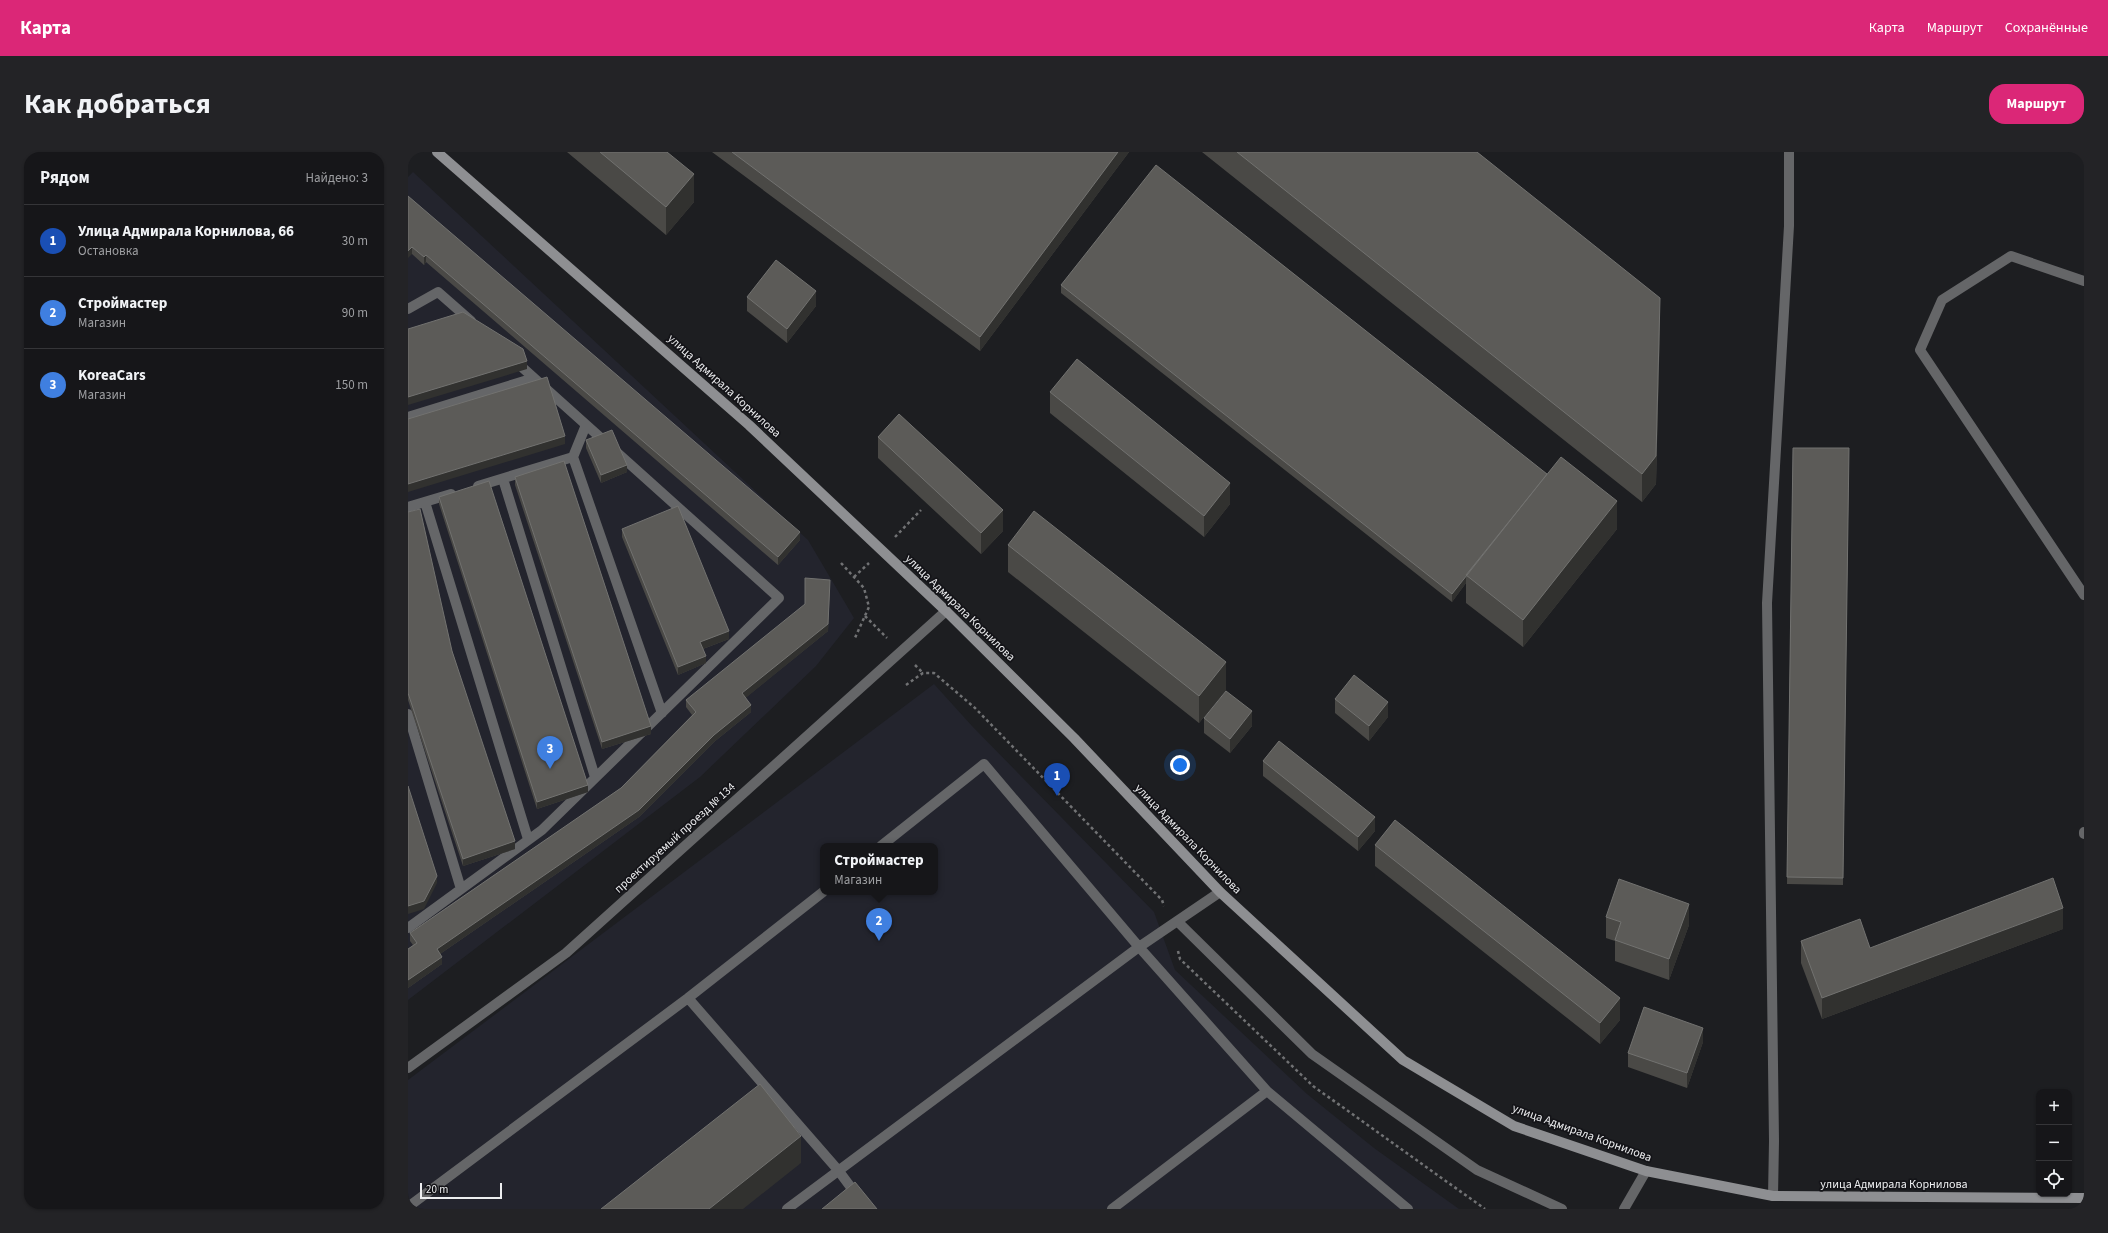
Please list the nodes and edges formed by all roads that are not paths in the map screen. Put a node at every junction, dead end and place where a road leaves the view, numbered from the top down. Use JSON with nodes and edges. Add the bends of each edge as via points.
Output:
{"nodes":[{"id":1,"x":437,"y":152,"type":"edge"},
{"id":2,"x":1790,"y":152,"type":"edge"},
{"id":3,"x":2084,"y":281,"type":"edge"},
{"id":4,"x":408,"y":309,"type":"edge"},
{"id":5,"x":478,"y":327,"type":"edge"},
{"id":6,"x":506,"y":353,"type":"edge"},
{"id":7,"x":534,"y":378,"type":"junction"},
{"id":8,"x":408,"y":417,"type":"edge"},
{"id":9,"x":586,"y":425,"type":"junction"},
{"id":10,"x":573,"y":457,"type":"junction"},
{"id":11,"x":503,"y":479,"type":"junction"},
{"id":12,"x":425,"y":502,"type":"junction"},
{"id":13,"x":408,"y":507,"type":"edge"},
{"id":14,"x":2084,"y":595,"type":"edge"},
{"id":15,"x":946,"y":611,"type":"junction"},
{"id":16,"x":662,"y":713,"type":"junction"},
{"id":17,"x":408,"y":714,"type":"edge"},
{"id":18,"x":595,"y":777,"type":"junction"},
{"id":19,"x":528,"y":840,"type":"junction"},
{"id":20,"x":885,"y":843,"type":"edge"},
{"id":21,"x":461,"y":889,"type":"junction"},
{"id":22,"x":1220,"y":892,"type":"junction"},
{"id":23,"x":820,"y":894,"type":"edge"},
{"id":24,"x":1177,"y":921,"type":"junction"},
{"id":25,"x":408,"y":928,"type":"edge"},
{"id":26,"x":1139,"y":947,"type":"junction"},
{"id":27,"x":688,"y":998,"type":"junction"},
{"id":28,"x":408,"y":1068,"type":"edge"},
{"id":29,"x":1267,"y":1091,"type":"junction"},
{"id":30,"x":838,"y":1170,"type":"junction"},
{"id":31,"x":1646,"y":1171,"type":"junction"},
{"id":32,"x":1773,"y":1196,"type":"junction"},
{"id":33,"x":2084,"y":1198,"type":"edge"},
{"id":34,"x":408,"y":1207,"type":"edge"},
{"id":35,"x":787,"y":1209,"type":"edge"},
{"id":36,"x":867,"y":1209,"type":"edge"},
{"id":37,"x":1112,"y":1209,"type":"edge"},
{"id":38,"x":1408,"y":1209,"type":"edge"},
{"id":39,"x":1562,"y":1209,"type":"edge"},
{"id":40,"x":1624,"y":1209,"type":"edge"}],
"edges":[{"from":1,"to":15,"type":"main road","name":"улица Адмирала Корнилова","via":[[749,425]]},
{"from":2,"to":32,"type":"street","via":[[1789,226],[1767,603]]},
{"from":3,"to":14,"type":"street","via":[[2011,256],[1942,300],[1920,350]]},
{"from":4,"to":5,"type":"street","via":[[438,292]]},
{"from":6,"to":7,"type":"street"},
{"from":7,"to":8,"type":"street"},
{"from":7,"to":9,"type":"street"},
{"from":9,"to":10,"type":"street"},
{"from":9,"to":16,"type":"street","via":[[779,598]]},
{"from":10,"to":11,"type":"street"},
{"from":10,"to":16,"type":"street"},
{"from":11,"to":12,"type":"street"},
{"from":11,"to":18,"type":"street"},
{"from":12,"to":13,"type":"street"},
{"from":12,"to":19,"type":"street"},
{"from":15,"to":22,"type":"main road","name":"улица Адмирала Корнилова","via":[[1074,738]]},
{"from":15,"to":28,"type":"street","name":"проектируемый проезд № 134","via":[[566,953]]},
{"from":16,"to":18,"type":"street"},
{"from":17,"to":21,"type":"street"},
{"from":18,"to":19,"type":"street","via":[[542,830]]},
{"from":19,"to":21,"type":"street"},
{"from":20,"to":26,"type":"street","via":[[984,764]]},
{"from":21,"to":25,"type":"street"},
{"from":22,"to":24,"type":"street"},
{"from":22,"to":31,"type":"main road","name":"улица Адмирала Корнилова","via":[[1403,1060],[1514,1126]]},
{"from":23,"to":27,"type":"street"},
{"from":24,"to":26,"type":"street"},
{"from":24,"to":39,"type":"street","via":[[1312,1054],[1477,1170]]},
{"from":26,"to":29,"type":"street"},
{"from":26,"to":30,"type":"street"},
{"from":27,"to":30,"type":"street"},
{"from":27,"to":34,"type":"street"},
{"from":29,"to":37,"type":"street"},
{"from":29,"to":38,"type":"street"},
{"from":30,"to":35,"type":"street"},
{"from":30,"to":36,"type":"street"},
{"from":31,"to":32,"type":"main road","name":"улица Адмирала Корнилова"},
{"from":31,"to":40,"type":"street"},
{"from":32,"to":33,"type":"main road","name":"улица Адмирала Корнилова"}]}
